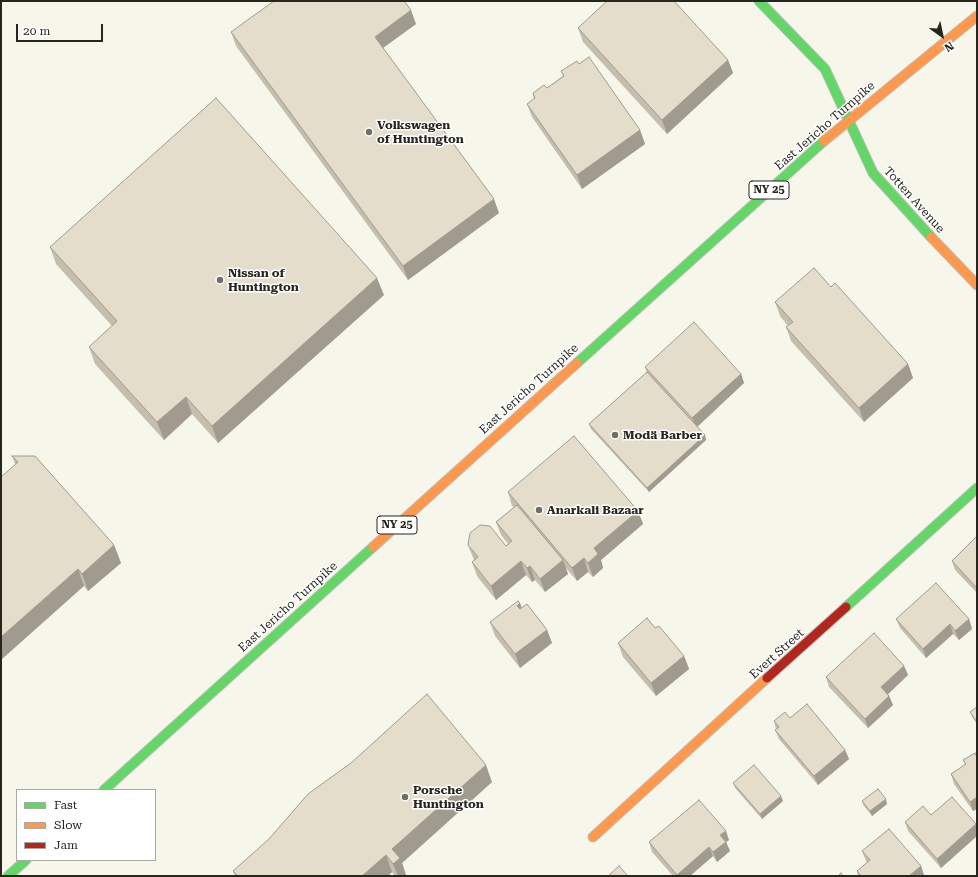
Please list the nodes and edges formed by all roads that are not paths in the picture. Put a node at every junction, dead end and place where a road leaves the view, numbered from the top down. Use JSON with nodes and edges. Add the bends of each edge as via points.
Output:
{"nodes":[{"id":1,"x":759,"y":1,"type":"edge"},
{"id":2,"x":977,"y":16,"type":"edge"},
{"id":3,"x":849,"y":120,"type":"junction"},
{"id":4,"x":977,"y":285,"type":"edge"},
{"id":5,"x":977,"y":488,"type":"edge"},
{"id":6,"x":105,"y":789,"type":"edge"},
{"id":7,"x":593,"y":837,"type":"dead end"},
{"id":8,"x":25,"y":861,"type":"edge"},
{"id":9,"x":8,"y":876,"type":"edge"}],
"edges":[{"from":1,"to":3,"type":"main road","name":"Totten Avenue","via":[[825,69]]},
{"from":2,"to":3,"type":"main road","name":"East Jericho Turnpike","number":"NY 25"},
{"from":3,"to":4,"type":"main road","name":"Totten Avenue","via":[[873,172]]},
{"from":3,"to":6,"type":"main road","name":"East Jericho Turnpike","number":"NY 25","via":[[610,332]]},
{"from":5,"to":7,"type":"main road","name":"Evert Street"},
{"from":8,"to":9,"type":"main road"}]}
